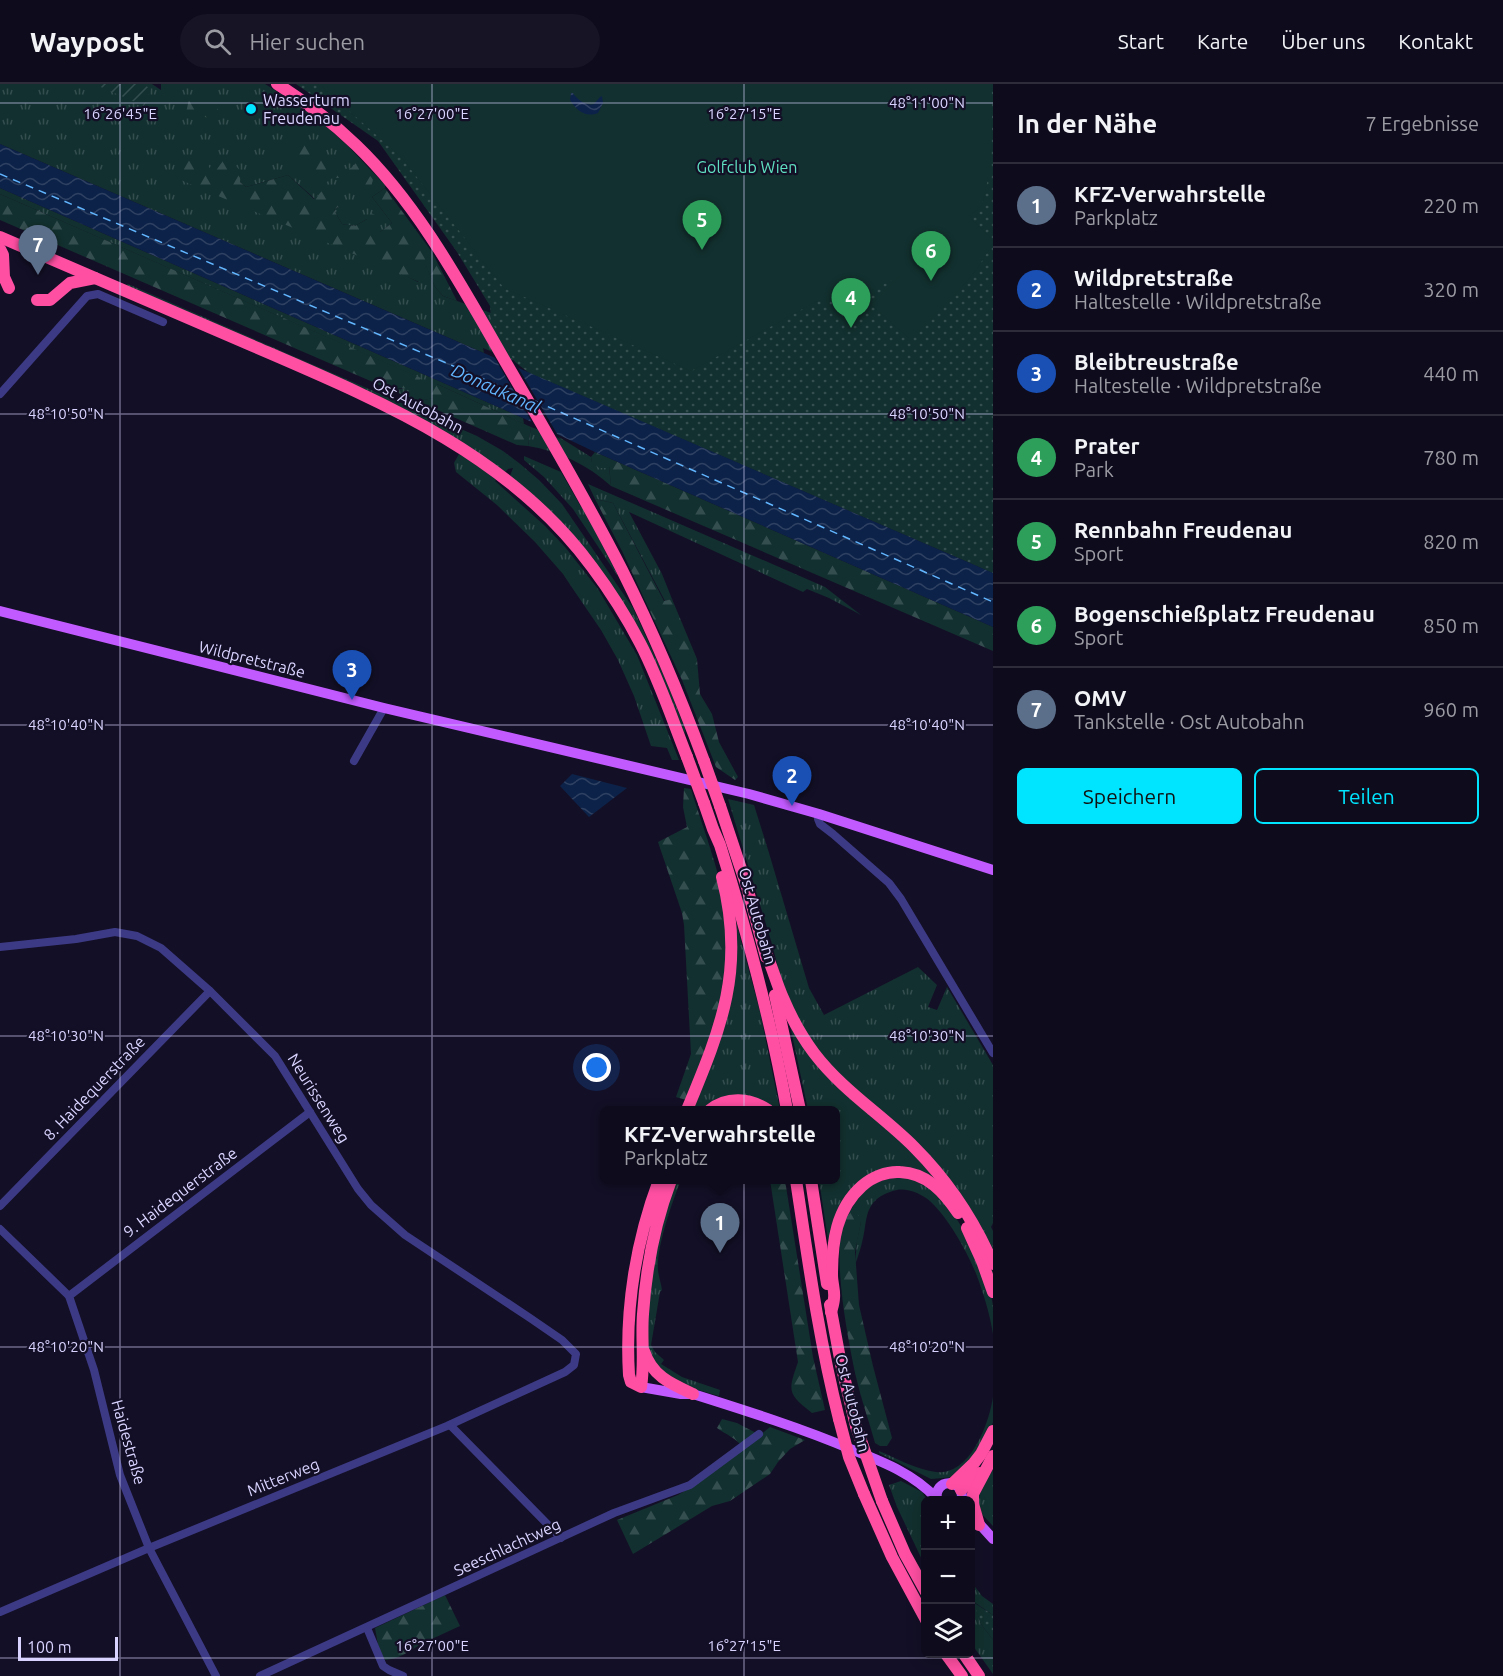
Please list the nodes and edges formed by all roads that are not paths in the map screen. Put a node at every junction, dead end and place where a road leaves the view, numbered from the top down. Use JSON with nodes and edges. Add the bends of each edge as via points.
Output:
{"nodes":[{"id":1,"x":277,"y":84,"type":"edge"},
{"id":2,"x":0,"y":237,"type":"edge"},
{"id":3,"x":0,"y":249,"type":"edge"},
{"id":4,"x":2,"y":275,"type":"edge"},
{"id":5,"x":96,"y":278,"type":"junction"},
{"id":6,"x":9,"y":288,"type":"dead end"},
{"id":7,"x":38,"y":300,"type":"dead end"},
{"id":8,"x":163,"y":322,"type":"dead end"},
{"id":9,"x":0,"y":394,"type":"edge"},
{"id":10,"x":0,"y":611,"type":"edge"},
{"id":11,"x":384,"y":708,"type":"junction"},
{"id":12,"x":354,"y":761,"type":"dead end"},
{"id":13,"x":819,"y":814,"type":"junction"},
{"id":14,"x":713,"y":829,"type":"junction"},
{"id":15,"x":993,"y":870,"type":"edge"},
{"id":16,"x":0,"y":947,"type":"edge"},
{"id":17,"x":765,"y":951,"type":"junction"},
{"id":18,"x":210,"y":991,"type":"junction"},
{"id":19,"x":993,"y":1053,"type":"edge"},
{"id":20,"x":689,"y":1106,"type":"edge"},
{"id":21,"x":716,"y":1106,"type":"edge"},
{"id":22,"x":760,"y":1106,"type":"edge"},
{"id":23,"x":786,"y":1106,"type":"edge"},
{"id":24,"x":799,"y":1106,"type":"edge"},
{"id":25,"x":310,"y":1112,"type":"junction"},
{"id":26,"x":657,"y":1184,"type":"edge"},
{"id":27,"x":670,"y":1184,"type":"edge"},
{"id":28,"x":797,"y":1184,"type":"edge"},
{"id":29,"x":812,"y":1184,"type":"edge"},
{"id":30,"x":0,"y":1206,"type":"edge"},
{"id":31,"x":0,"y":1229,"type":"edge"},
{"id":32,"x":993,"y":1264,"type":"edge"},
{"id":33,"x":993,"y":1292,"type":"edge"},
{"id":34,"x":69,"y":1296,"type":"junction"},
{"id":35,"x":831,"y":1312,"type":"junction"},
{"id":36,"x":642,"y":1346,"type":"junction"},
{"id":37,"x":574,"y":1365,"type":"joint"},
{"id":38,"x":641,"y":1388,"type":"junction"},
{"id":39,"x":693,"y":1394,"type":"junction"},
{"id":40,"x":450,"y":1425,"type":"junction"},
{"id":41,"x":993,"y":1431,"type":"edge"},
{"id":42,"x":759,"y":1434,"type":"dead end"},
{"id":43,"x":992,"y":1459,"type":"edge"},
{"id":44,"x":901,"y":1471,"type":"junction"},
{"id":45,"x":954,"y":1490,"type":"edge"},
{"id":46,"x":933,"y":1496,"type":"edge"},
{"id":47,"x":936,"y":1496,"type":"edge"},
{"id":48,"x":973,"y":1496,"type":"edge"},
{"id":49,"x":975,"y":1523,"type":"edge"},
{"id":50,"x":561,"y":1538,"type":"junction"},
{"id":51,"x":993,"y":1539,"type":"edge"},
{"id":52,"x":150,"y":1548,"type":"junction"},
{"id":53,"x":921,"y":1583,"type":"edge"},
{"id":54,"x":921,"y":1611,"type":"edge"},
{"id":55,"x":0,"y":1612,"type":"edge"},
{"id":56,"x":367,"y":1628,"type":"junction"},
{"id":57,"x":949,"y":1658,"type":"edge"},
{"id":58,"x":966,"y":1658,"type":"edge"},
{"id":59,"x":216,"y":1676,"type":"edge"},
{"id":60,"x":260,"y":1676,"type":"edge"},
{"id":61,"x":403,"y":1676,"type":"edge"},
{"id":62,"x":962,"y":1676,"type":"edge"},
{"id":63,"x":979,"y":1676,"type":"edge"}],
"edges":[{"from":1,"to":17,"type":"highway","name":"Ost Autobahn","bridge":true,"via":[[320,113],[394,186],[466,295],[587,504],[654,640],[704,761]]},
{"from":2,"to":5,"type":"highway","name":"Ost Autobahn"},
{"from":3,"to":4,"type":"highway"},
{"from":4,"to":6,"type":"highway"},
{"from":5,"to":7,"type":"highway","via":[[70,283],[50,300]]},
{"from":5,"to":14,"type":"highway","name":"Ost Autobahn","bridge":true,"via":[[413,419],[496,471],[534,502],[591,565],[641,645]]},
{"from":8,"to":9,"type":"street","via":[[98,294],[87,296]]},
{"from":10,"to":11,"type":"main road","name":"Wildpretstraße"},
{"from":11,"to":12,"type":"street"},
{"from":11,"to":13,"type":"main road","name":"Wildpretstraße"},
{"from":13,"to":15,"type":"main road","name":"Wildpretstraße"},
{"from":13,"to":19,"type":"street","via":[[820,824],[889,883],[901,899]]},
{"from":14,"to":20,"type":"highway","via":[[727,893],[732,956],[721,1023]]},
{"from":14,"to":23,"type":"highway","name":"Ost Autobahn","via":[[752,952]]},
{"from":16,"to":18,"type":"street","name":"Neurissenweg","via":[[115,932],[137,936],[161,948]]},
{"from":17,"to":24,"type":"highway","name":"Ost Autobahn"},
{"from":17,"to":32,"type":"highway","via":[[783,999],[814,1053],[946,1182],[976,1228]]},
{"from":18,"to":25,"type":"street","name":"Neurissenweg","via":[[275,1056]]},
{"from":18,"to":30,"type":"street","name":"8. Haidequerstraße"},
{"from":21,"to":22,"type":"highway","via":[[739,1100]]},
{"from":25,"to":34,"type":"street","name":"9. Haidequerstraße"},
{"from":25,"to":37,"type":"street","name":"Neurissenweg","via":[[371,1205],[405,1234],[562,1340],[576,1354]]},
{"from":26,"to":38,"type":"highway","via":[[644,1227],[629,1329],[629,1374]]},
{"from":27,"to":36,"type":"highway","via":[[647,1272]]},
{"from":28,"to":54,"type":"highway","name":"Ost Autobahn","bridge":true,"via":[[826,1366],[849,1457],[892,1557]]},
{"from":29,"to":35,"type":"highway","name":"Ost Autobahn"},
{"from":31,"to":34,"type":"street","name":"Haidestraße"},
{"from":33,"to":35,"type":"highway","via":[[969,1231],[952,1204],[924,1178],[894,1172],[873,1179],[854,1193],[837,1223]]},
{"from":34,"to":52,"type":"street","name":"Haidestraße","via":[[94,1370],[120,1475]]},
{"from":35,"to":53,"type":"highway","name":"Ost Autobahn","bridge":true,"via":[[856,1426],[882,1501]]},
{"from":36,"to":38,"type":"highway"},
{"from":36,"to":39,"type":"highway","via":[[658,1375]]},
{"from":37,"to":40,"type":"street","name":"Mitterweg"},
{"from":38,"to":39,"type":"main road"},
{"from":39,"to":44,"type":"main road","via":[[830,1440]]},
{"from":40,"to":50,"type":"street"},
{"from":40,"to":52,"type":"street","name":"Mitterweg"},
{"from":41,"to":45,"type":"highway"},
{"from":42,"to":50,"type":"street","name":"Seeschlachtweg","via":[[690,1485]]},
{"from":43,"to":45,"type":"highway"},
{"from":43,"to":48,"type":"highway"},
{"from":44,"to":45,"type":"main road"},
{"from":44,"to":46,"type":"main road"},
{"from":45,"to":47,"type":"main road","via":[[937,1491]]},
{"from":49,"to":51,"type":"main road"},
{"from":50,"to":56,"type":"street","name":"Seeschlachtweg"},
{"from":52,"to":55,"type":"street","name":"Mitterweg"},
{"from":52,"to":59,"type":"street","name":"Haidestraße"},
{"from":56,"to":60,"type":"street","name":"Seeschlachtweg"},
{"from":56,"to":61,"type":"street","via":[[383,1666]]},
{"from":57,"to":62,"type":"highway"},
{"from":58,"to":63,"type":"highway"}]}
